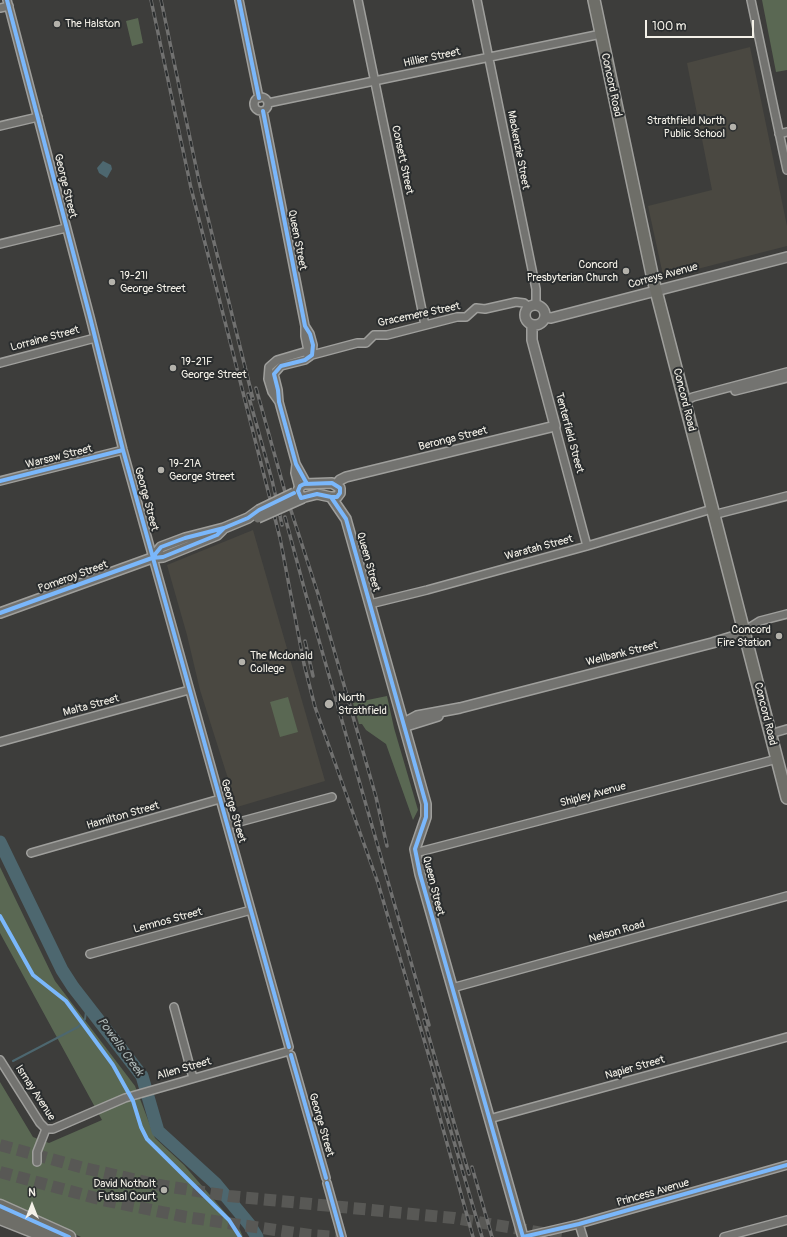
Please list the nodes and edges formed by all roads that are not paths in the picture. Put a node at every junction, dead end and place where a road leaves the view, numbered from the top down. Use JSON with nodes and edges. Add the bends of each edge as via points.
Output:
{"nodes":[{"id":1,"x":239,"y":0,"type":"edge"},
{"id":2,"x":358,"y":0,"type":"edge"},
{"id":3,"x":476,"y":0,"type":"edge"},
{"id":4,"x":594,"y":0,"type":"edge"},
{"id":5,"x":751,"y":0,"type":"edge"},
{"id":6,"x":8,"y":3,"type":"edge"},
{"id":7,"x":0,"y":8,"type":"edge"},
{"id":8,"x":601,"y":34,"type":"junction"},
{"id":9,"x":488,"y":58,"type":"junction"},
{"id":10,"x":374,"y":81,"type":"junction"},
{"id":11,"x":259,"y":98,"type":"junction"},
{"id":12,"x":268,"y":103,"type":"junction"},
{"id":13,"x":263,"y":111,"type":"junction"},
{"id":14,"x":38,"y":117,"type":"junction"},
{"id":15,"x":0,"y":126,"type":"edge"},
{"id":16,"x":787,"y":132,"type":"edge"},
{"id":17,"x":779,"y":134,"type":"junction"},
{"id":18,"x":787,"y":170,"type":"edge"},
{"id":19,"x":66,"y":228,"type":"junction"},
{"id":20,"x":0,"y":244,"type":"edge"},
{"id":21,"x":787,"y":257,"type":"edge"},
{"id":22,"x":656,"y":290,"type":"junction"},
{"id":23,"x":533,"y":306,"type":"junction"},
{"id":24,"x":545,"y":317,"type":"junction"},
{"id":25,"x":424,"y":325,"type":"junction"},
{"id":26,"x":532,"y":326,"type":"junction"},
{"id":27,"x":95,"y":338,"type":"junction"},
{"id":28,"x":312,"y":355,"type":"junction"},
{"id":29,"x":0,"y":363,"type":"edge"},
{"id":30,"x":787,"y":372,"type":"edge"},
{"id":31,"x":787,"y":378,"type":"edge"},
{"id":32,"x":684,"y":401,"type":"junction"},
{"id":33,"x":555,"y":426,"type":"junction"},
{"id":34,"x":123,"y":450,"type":"junction"},
{"id":35,"x":0,"y":481,"type":"edge"},
{"id":36,"x":339,"y":489,"type":"junction"},
{"id":37,"x":300,"y":491,"type":"junction"},
{"id":38,"x":787,"y":496,"type":"edge"},
{"id":39,"x":331,"y":497,"type":"junction"},
{"id":40,"x":713,"y":512,"type":"junction"},
{"id":41,"x":346,"y":519,"type":"junction"},
{"id":42,"x":587,"y":546,"type":"junction"},
{"id":43,"x":152,"y":558,"type":"junction"},
{"id":44,"x":370,"y":604,"type":"junction"},
{"id":45,"x":0,"y":613,"type":"edge"},
{"id":46,"x":787,"y":614,"type":"edge"},
{"id":47,"x":744,"y":631,"type":"junction"},
{"id":48,"x":189,"y":690,"type":"junction"},
{"id":49,"x":460,"y":708,"type":"junction"},
{"id":50,"x":400,"y":710,"type":"junction"},
{"id":51,"x":417,"y":716,"type":"junction"},
{"id":52,"x":404,"y":725,"type":"junction"},
{"id":53,"x":787,"y":729,"type":"edge"},
{"id":54,"x":770,"y":734,"type":"junction"},
{"id":55,"x":0,"y":742,"type":"edge"},
{"id":56,"x":777,"y":758,"type":"junction"},
{"id":57,"x":332,"y":797,"type":"dead end"},
{"id":58,"x":787,"y":798,"type":"edge"},
{"id":59,"x":220,"y":799,"type":"junction"},
{"id":60,"x":228,"y":825,"type":"junction"},
{"id":61,"x":31,"y":853,"type":"dead end"},
{"id":62,"x":415,"y":853,"type":"junction"},
{"id":63,"x":787,"y":896,"type":"edge"},
{"id":64,"x":251,"y":910,"type":"junction"},
{"id":65,"x":90,"y":954,"type":"dead end"},
{"id":66,"x":452,"y":988,"type":"junction"},
{"id":67,"x":174,"y":1007,"type":"dead end"},
{"id":68,"x":787,"y":1037,"type":"edge"},
{"id":69,"x":289,"y":1051,"type":"junction"},
{"id":70,"x":0,"y":1060,"type":"edge"},
{"id":71,"x":193,"y":1078,"type":"junction"},
{"id":72,"x":490,"y":1119,"type":"junction"},
{"id":73,"x":46,"y":1129,"type":"junction"},
{"id":74,"x":37,"y":1162,"type":"dead end"},
{"id":75,"x":787,"y":1165,"type":"edge"},
{"id":76,"x":0,"y":1206,"type":"edge"},
{"id":77,"x":5,"y":1220,"type":"edge"},
{"id":78,"x":787,"y":1220,"type":"edge"},
{"id":79,"x":579,"y":1224,"type":"junction"},
{"id":80,"x":34,"y":1237,"type":"edge"},
{"id":81,"x":48,"y":1237,"type":"edge"},
{"id":82,"x":69,"y":1237,"type":"edge"},
{"id":83,"x":342,"y":1237,"type":"edge"},
{"id":84,"x":523,"y":1237,"type":"edge"},
{"id":85,"x":583,"y":1237,"type":"edge"},
{"id":86,"x":724,"y":1237,"type":"edge"}],
"edges":[{"from":1,"to":11,"type":"street"},
{"from":2,"to":10,"type":"street","name":"Consett Street"},
{"from":3,"to":9,"type":"street","name":"Mackenzie Street"},
{"from":4,"to":8,"type":"main road","name":"Concord Road"},
{"from":5,"to":17,"type":"street"},
{"from":6,"to":7,"type":"street"},
{"from":6,"to":14,"type":"street","name":"George Street"},
{"from":8,"to":9,"type":"street","name":"Hillier Street"},
{"from":8,"to":22,"type":"main road","name":"Concord Road"},
{"from":9,"to":10,"type":"street","name":"Hillier Street"},
{"from":9,"to":23,"type":"street","name":"Mackenzie Street","via":[[536,289]]},
{"from":10,"to":12,"type":"street","name":"Hillier Street"},
{"from":10,"to":25,"type":"street","name":"Consett Street"},
{"from":11,"to":12,"type":"street","via":[[265,98]]},
{"from":11,"to":13,"type":"street","via":[[255,107]]},
{"from":12,"to":13,"type":"street"},
{"from":13,"to":28,"type":"street","name":"Queen Street","via":[[307,346]]},
{"from":14,"to":15,"type":"street"},
{"from":14,"to":19,"type":"street","name":"George Street"},
{"from":16,"to":17,"type":"street"},
{"from":17,"to":18,"type":"street"},
{"from":19,"to":20,"type":"street"},
{"from":19,"to":27,"type":"street","name":"George Street"},
{"from":21,"to":22,"type":"street","name":"Correys Avenue"},
{"from":22,"to":24,"type":"street","name":"Correys Avenue","via":[[551,318]]},
{"from":22,"to":32,"type":"main road","name":"Concord Road"},
{"from":23,"to":24,"type":"street","via":[[542,308]]},
{"from":23,"to":25,"type":"street","name":"Gracemere Street","via":[[516,302],[485,309],[476,308],[466,317]]},
{"from":23,"to":26,"type":"street","via":[[525,312],[525,319]]},
{"from":24,"to":26,"type":"street","via":[[542,323]]},
{"from":25,"to":28,"type":"street","name":"Gracemere Street","via":[[387,335],[374,335],[366,343]]},
{"from":26,"to":33,"type":"street","name":"Tenterfield Street","via":[[532,340]]},
{"from":27,"to":29,"type":"street","name":"Lorraine Street"},
{"from":27,"to":34,"type":"street","name":"George Street"},
{"from":28,"to":37,"type":"street","via":[[305,360],[281,366],[276,370],[275,378]]},
{"from":30,"to":32,"type":"street"},
{"from":31,"to":32,"type":"street"},
{"from":32,"to":40,"type":"main road","name":"Concord Road"},
{"from":33,"to":36,"type":"street","name":"Beronga Street","via":[[358,474],[340,480]]},
{"from":33,"to":42,"type":"street","name":"Tenterfield Street"},
{"from":34,"to":35,"type":"street","name":"Warsaw Street"},
{"from":34,"to":43,"type":"street","name":"George Street"},
{"from":36,"to":37,"type":"street","via":[[328,483]]},
{"from":36,"to":39,"type":"street","name":"Beronga Street","via":[[337,497]]},
{"from":36,"to":41,"type":"street","name":"Queen Street","via":[[347,509]]},
{"from":37,"to":39,"type":"street"},
{"from":37,"to":43,"type":"street","name":"Pomeroy Street","bridge":true,"via":[[255,516],[224,528],[217,535],[163,557]]},
{"from":38,"to":40,"type":"street","name":"Waratah Street"},
{"from":39,"to":41,"type":"street","name":"Queen Street"},
{"from":40,"to":42,"type":"street","name":"Waratah Street"},
{"from":40,"to":47,"type":"main road","name":"Concord Road"},
{"from":41,"to":44,"type":"street","name":"Queen Street"},
{"from":42,"to":44,"type":"street","name":"Waratah Street"},
{"from":43,"to":45,"type":"street","name":"Pomeroy Street"},
{"from":43,"to":48,"type":"street","name":"George Street"},
{"from":44,"to":50,"type":"street","name":"Queen Street"},
{"from":46,"to":47,"type":"street","name":"Wellbank Street","via":[[760,621]]},
{"from":47,"to":49,"type":"street","name":"Wellbank Street","via":[[712,643]]},
{"from":47,"to":54,"type":"main road","name":"Concord Road"},
{"from":48,"to":55,"type":"street","name":"Malta Street"},
{"from":48,"to":59,"type":"street","name":"George Street"},
{"from":49,"to":51,"type":"street","name":"Wellbank Street"},
{"from":49,"to":52,"type":"street","name":"Wellbank Street"},
{"from":50,"to":51,"type":"street","via":[[408,715]]},
{"from":50,"to":52,"type":"street","name":"Queen Street"},
{"from":51,"to":52,"type":"street","name":"Wellbank Street"},
{"from":52,"to":62,"type":"street","name":"Queen Street","via":[[426,810]]},
{"from":53,"to":54,"type":"street"},
{"from":54,"to":56,"type":"main road","name":"Concord Road"},
{"from":56,"to":58,"type":"main road","name":"Concord Road"},
{"from":56,"to":62,"type":"street","name":"Shipley Avenue"},
{"from":57,"to":60,"type":"street"},
{"from":59,"to":60,"type":"street","name":"George Street"},
{"from":59,"to":61,"type":"street","name":"Hamilton Street"},
{"from":60,"to":64,"type":"street","name":"George Street"},
{"from":62,"to":66,"type":"street","name":"Queen Street"},
{"from":63,"to":66,"type":"street","name":"Nelson Road"},
{"from":64,"to":65,"type":"street","name":"Lemnos Street"},
{"from":64,"to":69,"type":"street","name":"George Street"},
{"from":66,"to":72,"type":"street","name":"Queen Street"},
{"from":67,"to":71,"type":"street"},
{"from":68,"to":72,"type":"street","name":"Napier Street"},
{"from":69,"to":71,"type":"street","name":"Allen Street"},
{"from":69,"to":83,"type":"street","name":"George Street"},
{"from":70,"to":73,"type":"street","name":"Ismay Avenue"},
{"from":71,"to":73,"type":"street","name":"Allen Street","via":[[124,1099],[53,1129]]},
{"from":72,"to":84,"type":"street","name":"Queen Street"},
{"from":73,"to":74,"type":"street","name":"Ismay Avenue","via":[[37,1152]]},
{"from":75,"to":79,"type":"street","name":"Princess Avenue"},
{"from":76,"to":82,"type":"highway"},
{"from":77,"to":80,"type":"highway"},
{"from":77,"to":81,"type":"highway"},
{"from":78,"to":86,"type":"street"},
{"from":79,"to":84,"type":"street","name":"Princess Avenue"},
{"from":79,"to":85,"type":"street"}]}
